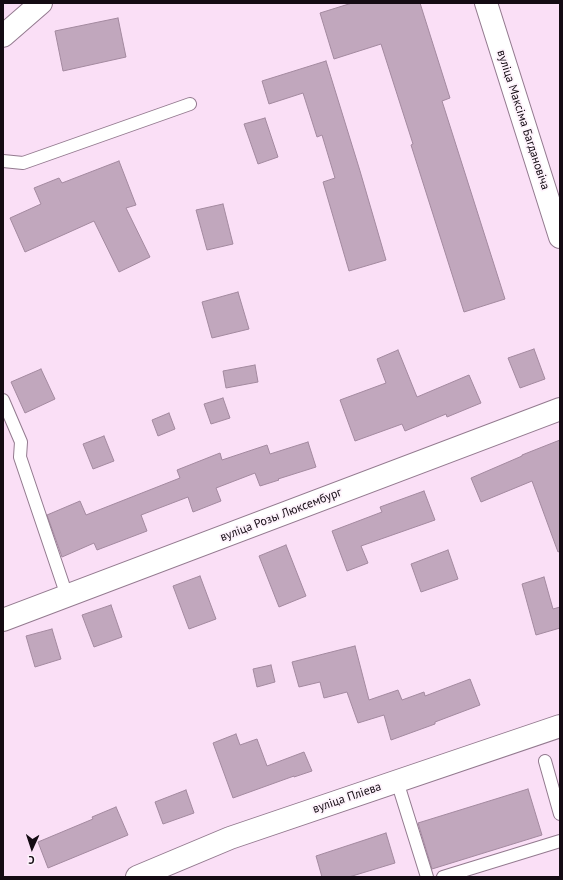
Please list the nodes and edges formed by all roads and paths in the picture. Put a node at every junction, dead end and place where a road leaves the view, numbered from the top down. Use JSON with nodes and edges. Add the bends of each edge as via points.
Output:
{"nodes":[{"id":1,"x":41,"y":3,"type":"edge"},
{"id":2,"x":486,"y":3,"type":"edge"},
{"id":3,"x":3,"y":36,"type":"edge"},
{"id":4,"x":190,"y":104,"type":"dead end"},
{"id":5,"x":3,"y":161,"type":"edge"},
{"id":6,"x":560,"y":237,"type":"edge"},
{"id":7,"x":3,"y":400,"type":"edge"},
{"id":8,"x":560,"y":409,"type":"edge"},
{"id":9,"x":67,"y":596,"type":"junction"},
{"id":10,"x":3,"y":620,"type":"edge"},
{"id":11,"x":560,"y":726,"type":"edge"},
{"id":12,"x":545,"y":761,"type":"dead end"},
{"id":13,"x":396,"y":781,"type":"junction"},
{"id":14,"x":560,"y":814,"type":"edge"},
{"id":15,"x":560,"y":841,"type":"edge"},
{"id":16,"x":137,"y":877,"type":"edge"},
{"id":17,"x":427,"y":877,"type":"edge"},
{"id":18,"x":444,"y":877,"type":"edge"}],
"edges":[{"from":1,"to":3,"type":"street"},
{"from":2,"to":6,"type":"street","name":"вуліца Максіма Багдановіча"},
{"from":4,"to":5,"type":"lane","via":[[23,163]]},
{"from":7,"to":9,"type":"lane","via":[[21,442],[20,456]]},
{"from":8,"to":9,"type":"street","name":"вуліца Розы Люксембург"},
{"from":9,"to":10,"type":"street","name":"вуліца Розы Люксембург"},
{"from":11,"to":13,"type":"street","name":"вуліца Пліева"},
{"from":12,"to":14,"type":"lane"},
{"from":13,"to":16,"type":"street","name":"вуліца Пліева","via":[[230,838]]},
{"from":13,"to":17,"type":"lane"},
{"from":15,"to":18,"type":"lane"}]}
